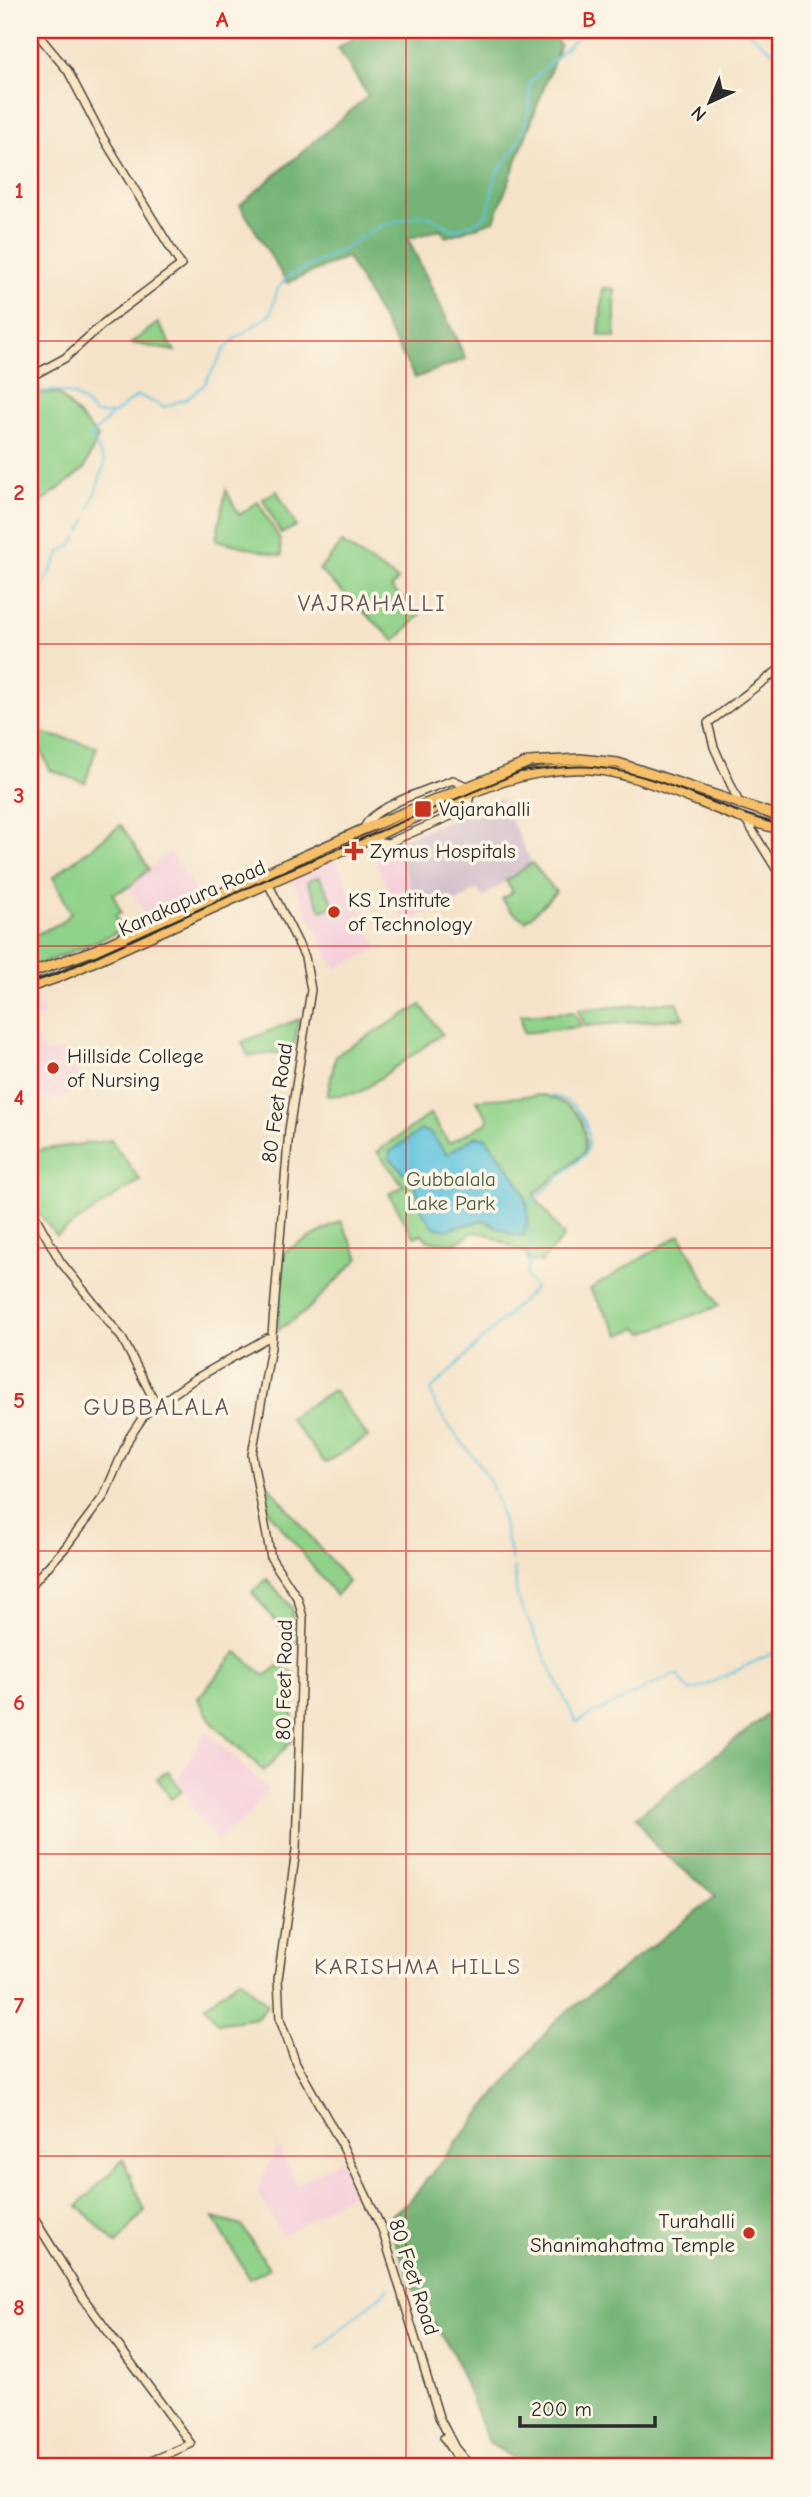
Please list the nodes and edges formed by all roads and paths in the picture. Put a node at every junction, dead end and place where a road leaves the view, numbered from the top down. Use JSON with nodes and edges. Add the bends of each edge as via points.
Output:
{"nodes":[{"id":1,"x":34,"y":30,"type":"edge"},
{"id":2,"x":30,"y":377,"type":"edge"},
{"id":3,"x":781,"y":668,"type":"edge"},
{"id":4,"x":470,"y":790,"type":"junction"},
{"id":5,"x":740,"y":805,"type":"junction"},
{"id":6,"x":781,"y":817,"type":"edge"},
{"id":7,"x":746,"y":819,"type":"junction"},
{"id":8,"x":781,"y":829,"type":"edge"},
{"id":9,"x":781,"y":877,"type":"edge"},
{"id":10,"x":265,"y":879,"type":"junction"},
{"id":11,"x":30,"y":973,"type":"edge"},
{"id":12,"x":30,"y":987,"type":"edge"},
{"id":13,"x":291,"y":1108,"type":"junction"},
{"id":14,"x":30,"y":1207,"type":"edge"},
{"id":15,"x":265,"y":1338,"type":"junction"},
{"id":16,"x":156,"y":1404,"type":"junction"},
{"id":17,"x":30,"y":1586,"type":"edge"},
{"id":18,"x":30,"y":2212,"type":"edge"},
{"id":19,"x":431,"y":2395,"type":"junction"},
{"id":20,"x":137,"y":2467,"type":"edge"},
{"id":21,"x":462,"y":2467,"type":"edge"},
{"id":22,"x":471,"y":2467,"type":"edge"}],
"edges":[{"from":1,"to":2,"type":"main road","via":[[68,71],[181,265],[65,358]]},
{"from":3,"to":5,"type":"main road","via":[[708,723]]},
{"from":4,"to":5,"type":"highway","name":"Kanakapura Road","via":[[529,762],[605,761],[635,767]]},
{"from":4,"to":7,"type":"highway","name":"Kanakapura Road","via":[[528,775],[572,769],[602,771]]},
{"from":4,"to":10,"type":"highway","name":"Kanakapura Road","via":[[367,840]]},
{"from":4,"to":10,"type":"highway","name":"Kanakapura Road","via":[[363,829]]},
{"from":5,"to":6,"type":"highway","name":"Kanakapura Road"},
{"from":7,"to":8,"type":"highway","name":"Kanakapura Road"},
{"from":7,"to":9,"type":"main road"},
{"from":10,"to":11,"type":"highway","name":"Kanakapura Road"},
{"from":10,"to":12,"type":"highway","name":"Kanakapura Road"},
{"from":10,"to":13,"type":"main road","name":"80 Feet Road","via":[[303,951],[311,983]]},
{"from":13,"to":15,"type":"main road","name":"80 Feet Road"},
{"from":13,"to":19,"type":"main road","name":"80 Feet Road","via":[[271,1347],[253,1455],[271,1558],[303,1614],[296,1850],[278,2005],[296,2063],[385,2236]]},
{"from":14,"to":16,"type":"main road","via":[[60,1261],[122,1338]]},
{"from":15,"to":16,"type":"main road"},
{"from":15,"to":19,"type":"main road","name":"80 Feet Road","via":[[249,1455],[268,1559],[297,1603],[302,1644],[293,1849],[275,1968],[275,2012],[293,2065],[382,2237]]},
{"from":16,"to":17,"type":"main road","via":[[137,1424],[100,1502]]},
{"from":18,"to":20,"type":"main road","via":[[85,2299],[191,2444]]},
{"from":19,"to":21,"type":"main road","name":"80 Feet Road","via":[[447,2444]]},
{"from":19,"to":22,"type":"main road","name":"80 Feet Road","via":[[452,2443]]}]}
